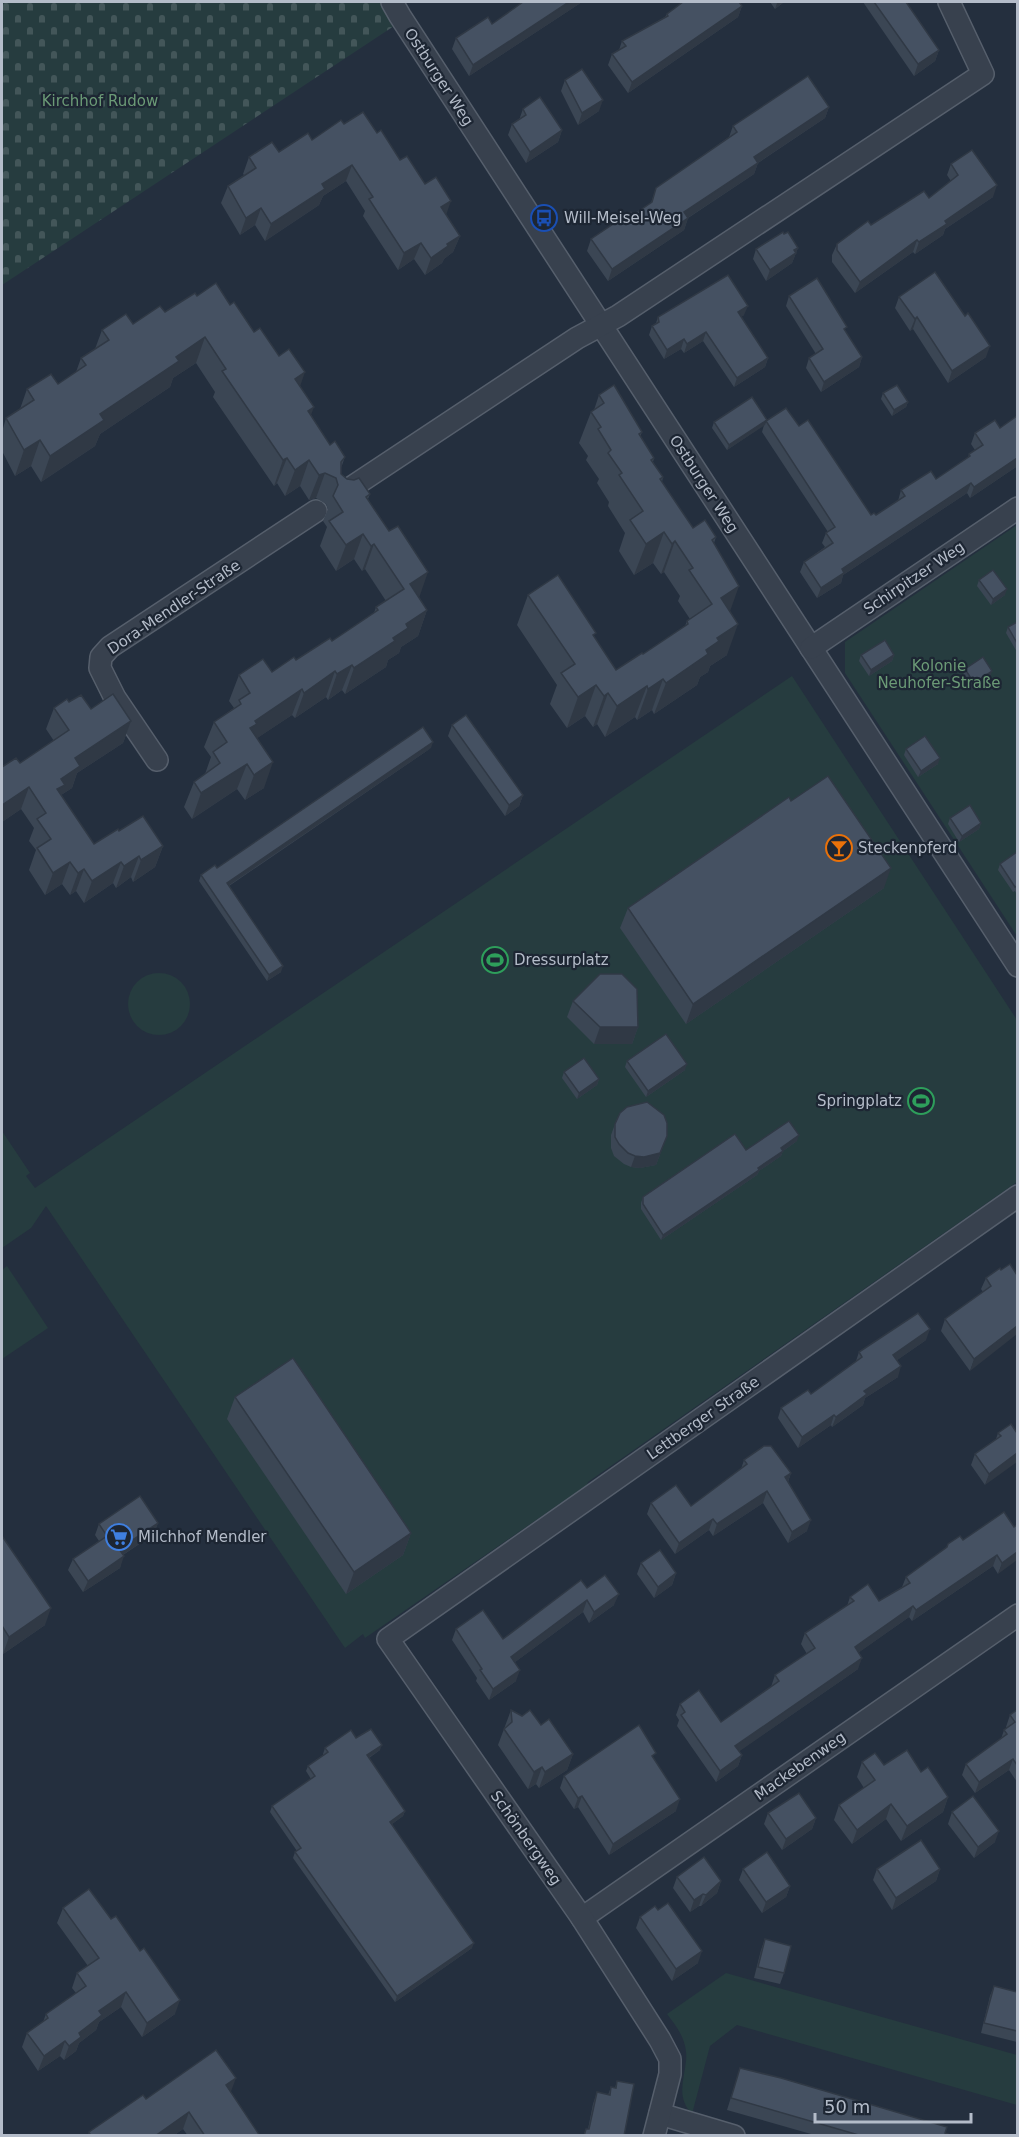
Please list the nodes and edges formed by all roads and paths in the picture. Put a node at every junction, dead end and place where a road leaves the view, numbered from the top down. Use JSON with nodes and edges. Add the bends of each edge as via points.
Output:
{"nodes":[{"id":1,"x":392,"y":2,"type":"edge"},
{"id":2,"x":949,"y":2,"type":"edge"},
{"id":3,"x":601,"y":325,"type":"junction"},
{"id":4,"x":343,"y":493,"type":"edge"},
{"id":5,"x":1017,"y":508,"type":"edge"},
{"id":6,"x":316,"y":511,"type":"dead end"},
{"id":7,"x":811,"y":648,"type":"junction"},
{"id":8,"x":157,"y":760,"type":"dead end"},
{"id":9,"x":1017,"y":966,"type":"edge"},
{"id":10,"x":1017,"y":1196,"type":"edge"},
{"id":11,"x":1017,"y":1615,"type":"edge"},
{"id":12,"x":388,"y":1639,"type":"joint"},
{"id":13,"x":582,"y":1918,"type":"junction"},
{"id":14,"x":660,"y":2114,"type":"junction"},
{"id":15,"x":654,"y":2136,"type":"edge"},
{"id":16,"x":734,"y":2136,"type":"edge"}],
"edges":[{"from":1,"to":3,"type":"street","name":"Ostburger Weg"},
{"from":2,"to":3,"type":"street","via":[[983,74]]},
{"from":3,"to":4,"type":"street"},
{"from":3,"to":7,"type":"street","name":"Ostburger Weg"},
{"from":5,"to":7,"type":"street","name":"Schirpitzer Weg"},
{"from":6,"to":8,"type":"street","name":"Dora-Mendler-Straße","via":[[110,647],[102,657],[100,668],[115,698]]},
{"from":7,"to":9,"type":"street","name":"Ostburger Weg"},
{"from":10,"to":12,"type":"street","name":"Lettberger Straße"},
{"from":11,"to":13,"type":"street","name":"Mackebenweg"},
{"from":12,"to":13,"type":"street","name":"Schönbergweg"},
{"from":13,"to":14,"type":"street","name":"Schönbergweg","via":[[670,2059]]},
{"from":14,"to":15,"type":"street","name":"Schönbergweg"},
{"from":14,"to":16,"type":"street"}]}
